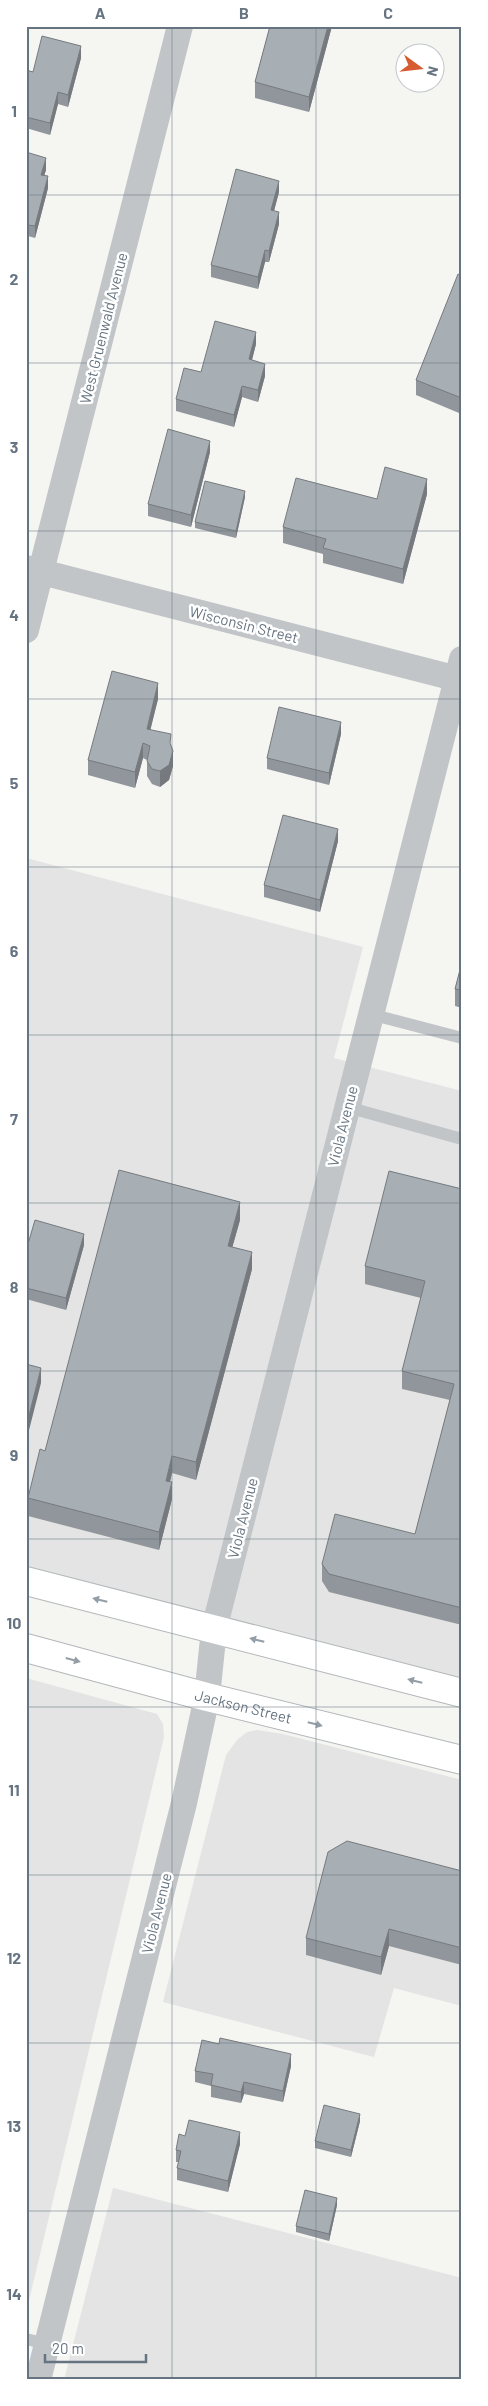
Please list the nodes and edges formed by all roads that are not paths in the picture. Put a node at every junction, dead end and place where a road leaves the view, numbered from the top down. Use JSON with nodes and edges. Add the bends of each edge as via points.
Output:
{"nodes":[{"id":1,"x":180,"y":26,"type":"edge"},
{"id":2,"x":34,"y":570,"type":"edge"},
{"id":3,"x":26,"y":630,"type":"edge"},
{"id":4,"x":460,"y":672,"type":"edge"},
{"id":5,"x":370,"y":1014,"type":"junction"},
{"id":6,"x":462,"y":1038,"type":"edge"},
{"id":7,"x":347,"y":1107,"type":"junction"},
{"id":8,"x":462,"y":1139,"type":"edge"},
{"id":9,"x":26,"y":1581,"type":"edge"},
{"id":10,"x":214,"y":1629,"type":"junction"},
{"id":11,"x":26,"y":1648,"type":"edge"},
{"id":12,"x":462,"y":1693,"type":"edge"},
{"id":13,"x":207,"y":1697,"type":"junction"},
{"id":14,"x":462,"y":1760,"type":"edge"},
{"id":15,"x":36,"y":2342,"type":"edge"},
{"id":16,"x":38,"y":2380,"type":"edge"}],
"edges":[{"from":1,"to":2,"type":"street","name":"West Gruenwald Avenue"},
{"from":2,"to":3,"type":"street","name":"West Gruenwald Avenue"},
{"from":2,"to":4,"type":"street","name":"Wisconsin Street"},
{"from":4,"to":5,"type":"street","name":"Viola Avenue"},
{"from":5,"to":6,"type":"lane"},
{"from":5,"to":7,"type":"street","name":"Viola Avenue"},
{"from":7,"to":8,"type":"lane"},
{"from":7,"to":10,"type":"street","name":"Viola Avenue"},
{"from":10,"to":9,"type":"main road","one_way":true},
{"from":12,"to":10,"type":"main road","one_way":true},
{"from":10,"to":13,"type":"street","name":"Viola Avenue"},
{"from":11,"to":13,"type":"main road","name":"Jackson Street","one_way":true},
{"from":13,"to":14,"type":"main road","name":"Jackson Street","one_way":true},
{"from":13,"to":15,"type":"street","name":"Viola Avenue","via":[[184,1803]]},
{"from":15,"to":16,"type":"street","name":"Viola Avenue"}]}
